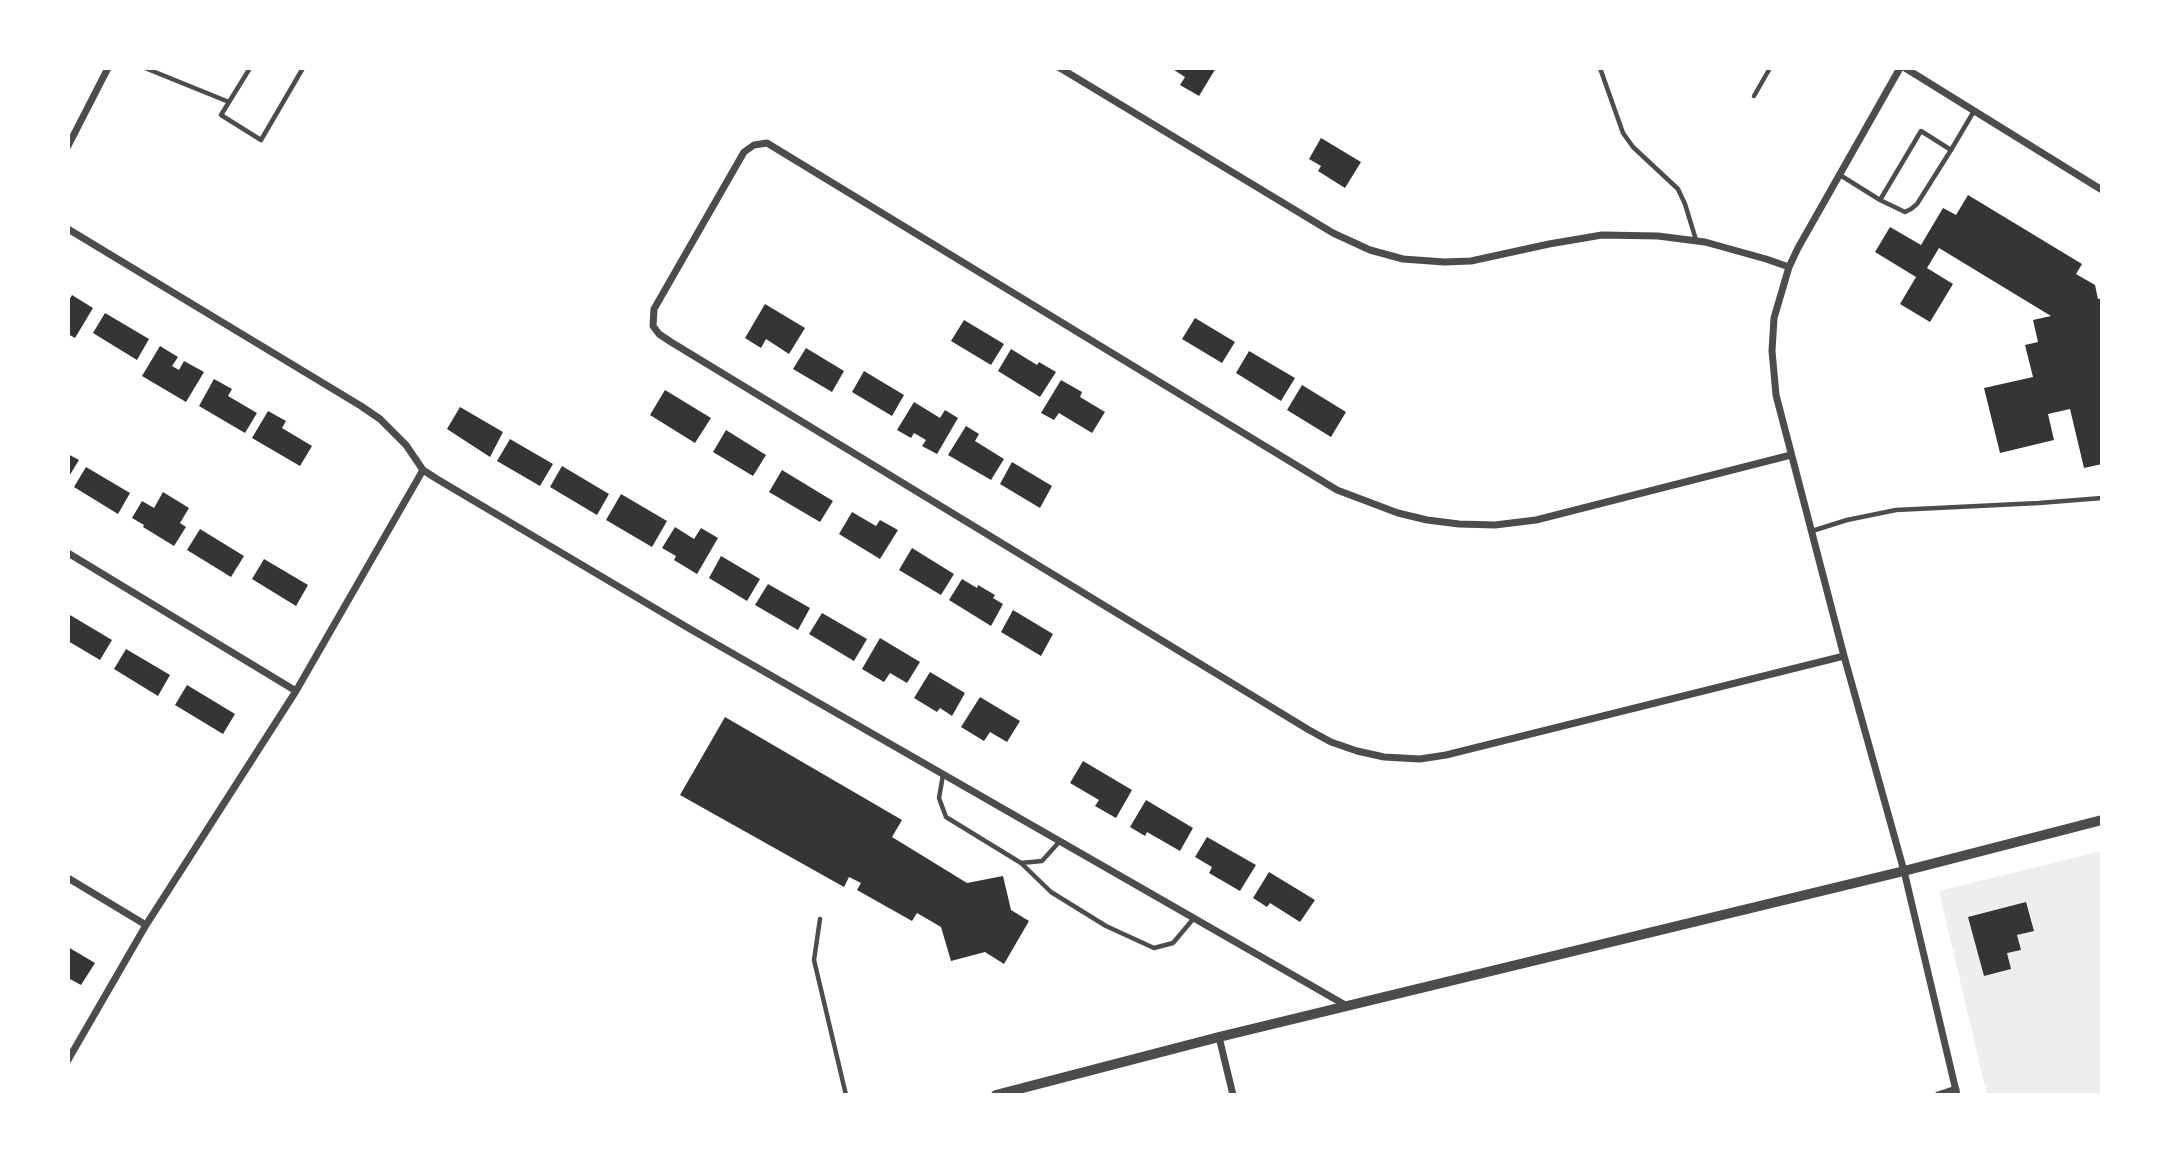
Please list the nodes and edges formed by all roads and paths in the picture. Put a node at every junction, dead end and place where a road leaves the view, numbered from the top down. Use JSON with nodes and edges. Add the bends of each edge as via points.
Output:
{"nodes":[{"id":1,"x":108,"y":68,"type":"edge"},
{"id":2,"x":145,"y":68,"type":"edge"},
{"id":3,"x":250,"y":68,"type":"edge"},
{"id":4,"x":303,"y":68,"type":"edge"},
{"id":5,"x":1060,"y":68,"type":"edge"},
{"id":6,"x":1600,"y":68,"type":"edge"},
{"id":7,"x":1770,"y":68,"type":"edge"},
{"id":8,"x":1903,"y":68,"type":"edge"},
{"id":9,"x":1754,"y":96,"type":"dead end"},
{"id":10,"x":229,"y":102,"type":"junction"},
{"id":11,"x":1974,"y":111,"type":"junction"},
{"id":12,"x":68,"y":146,"type":"edge"},
{"id":13,"x":1951,"y":150,"type":"junction"},
{"id":14,"x":1839,"y":175,"type":"junction"},
{"id":15,"x":2102,"y":190,"type":"edge"},
{"id":16,"x":1880,"y":200,"type":"junction"},
{"id":17,"x":68,"y":229,"type":"edge"},
{"id":18,"x":1696,"y":241,"type":"junction"},
{"id":19,"x":1789,"y":267,"type":"junction"},
{"id":20,"x":1791,"y":455,"type":"junction"},
{"id":21,"x":423,"y":470,"type":"junction"},
{"id":22,"x":2102,"y":498,"type":"edge"},
{"id":23,"x":1812,"y":531,"type":"junction"},
{"id":24,"x":68,"y":553,"type":"edge"},
{"id":25,"x":1844,"y":656,"type":"junction"},
{"id":26,"x":296,"y":691,"type":"junction"},
{"id":27,"x":943,"y":774,"type":"junction"},
{"id":28,"x":2102,"y":820,"type":"edge"},
{"id":29,"x":1059,"y":841,"type":"junction"},
{"id":30,"x":1021,"y":863,"type":"junction"},
{"id":31,"x":1904,"y":871,"type":"junction"},
{"id":32,"x":68,"y":878,"type":"edge"},
{"id":33,"x":1194,"y":918,"type":"junction"},
{"id":34,"x":820,"y":919,"type":"dead end"},
{"id":35,"x":146,"y":925,"type":"junction"},
{"id":36,"x":1347,"y":1006,"type":"junction"},
{"id":37,"x":1219,"y":1037,"type":"junction"},
{"id":38,"x":68,"y":1060,"type":"edge"},
{"id":39,"x":1956,"y":1092,"type":"edge"},
{"id":40,"x":846,"y":1095,"type":"edge"},
{"id":41,"x":996,"y":1095,"type":"edge"},
{"id":42,"x":1233,"y":1095,"type":"edge"},
{"id":43,"x":1938,"y":1095,"type":"edge"}],
"edges":[{"from":1,"to":12,"type":"street"},
{"from":2,"to":10,"type":"lane"},
{"from":3,"to":10,"type":"lane"},
{"from":4,"to":10,"type":"lane","via":[[261,140],[221,115]]},
{"from":5,"to":18,"type":"street","via":[[1333,233],[1403,259],[1471,261],[1602,235]]},
{"from":6,"to":18,"type":"lane","via":[[1623,132],[1678,189]]},
{"from":7,"to":9,"type":"lane"},
{"from":8,"to":11,"type":"street"},
{"from":8,"to":14,"type":"street"},
{"from":11,"to":13,"type":"lane"},
{"from":11,"to":15,"type":"street"},
{"from":13,"to":16,"type":"lane","via":[[1911,209],[1905,212]]},
{"from":13,"to":16,"type":"lane","via":[[1921,131]]},
{"from":14,"to":16,"type":"lane"},
{"from":14,"to":19,"type":"street"},
{"from":17,"to":21,"type":"street","via":[[361,406],[406,445]]},
{"from":18,"to":19,"type":"street"},
{"from":19,"to":20,"type":"street","via":[[1774,318],[1772,351],[1776,395]]},
{"from":20,"to":23,"type":"street"},
{"from":20,"to":25,"type":"street","via":[[1536,520],[1459,524],[1398,513],[1338,490],[767,143],[744,152],[653,309],[653,326],[671,342],[1309,730],[1357,751],[1420,759],[1446,755]]},
{"from":21,"to":26,"type":"street"},
{"from":21,"to":27,"type":"street"},
{"from":22,"to":23,"type":"lane","via":[[1896,510]]},
{"from":23,"to":25,"type":"street"},
{"from":24,"to":26,"type":"street"},
{"from":25,"to":31,"type":"street"},
{"from":26,"to":35,"type":"street"},
{"from":27,"to":29,"type":"street"},
{"from":27,"to":30,"type":"lane","via":[[939,797],[946,817]]},
{"from":28,"to":31,"type":"street"},
{"from":29,"to":30,"type":"lane","via":[[1042,862]]},
{"from":29,"to":33,"type":"street"},
{"from":30,"to":33,"type":"lane","via":[[1051,892],[1106,926],[1154,948],[1173,943]]},
{"from":31,"to":36,"type":"street"},
{"from":31,"to":39,"type":"street"},
{"from":32,"to":35,"type":"street"},
{"from":33,"to":36,"type":"street"},
{"from":34,"to":40,"type":"lane","via":[[814,960]]},
{"from":35,"to":38,"type":"street"},
{"from":36,"to":37,"type":"street"},
{"from":37,"to":41,"type":"street"},
{"from":37,"to":42,"type":"street"},
{"from":39,"to":43,"type":"street"}]}
